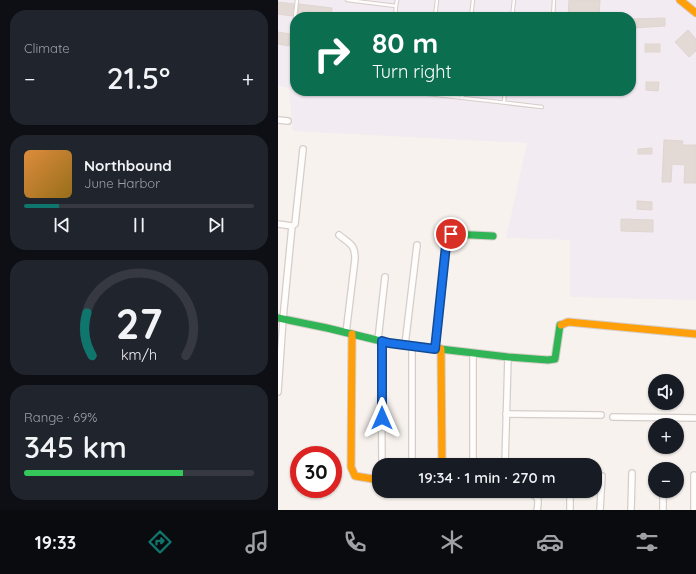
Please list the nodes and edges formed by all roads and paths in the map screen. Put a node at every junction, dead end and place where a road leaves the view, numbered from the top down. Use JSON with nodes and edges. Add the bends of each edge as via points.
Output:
{"nodes":[{"id":1,"x":297,"y":0,"type":"edge"},
{"id":2,"x":347,"y":0,"type":"edge"},
{"id":3,"x":397,"y":0,"type":"edge"},
{"id":4,"x":437,"y":0,"type":"edge"},
{"id":5,"x":473,"y":0,"type":"edge"},
{"id":6,"x":514,"y":0,"type":"edge"},
{"id":7,"x":554,"y":0,"type":"edge"},
{"id":8,"x":680,"y":0,"type":"edge"},
{"id":9,"x":396,"y":6,"type":"junction"},
{"id":10,"x":296,"y":12,"type":"edge"},
{"id":11,"x":395,"y":12,"type":"edge"},
{"id":12,"x":436,"y":12,"type":"edge"},
{"id":13,"x":472,"y":12,"type":"edge"},
{"id":14,"x":513,"y":12,"type":"edge"},
{"id":15,"x":553,"y":12,"type":"edge"},
{"id":16,"x":696,"y":13,"type":"edge"},
{"id":17,"x":450,"y":96,"type":"edge"},
{"id":18,"x":505,"y":96,"type":"edge"},
{"id":19,"x":462,"y":98,"type":"joint"},
{"id":20,"x":504,"y":102,"type":"junction"},
{"id":21,"x":542,"y":107,"type":"dead end"},
{"id":22,"x":278,"y":120,"type":"edge"},
{"id":23,"x":288,"y":121,"type":"dead end"},
{"id":24,"x":303,"y":149,"type":"dead end"},
{"id":25,"x":278,"y":224,"type":"edge"},
{"id":26,"x":292,"y":226,"type":"junction"},
{"id":27,"x":339,"y":235,"type":"dead end"},
{"id":28,"x":493,"y":236,"type":"dead end"},
{"id":29,"x":417,"y":245,"type":"dead end"},
{"id":30,"x":385,"y":278,"type":"dead end"},
{"id":31,"x":280,"y":319,"type":"edge"},
{"id":32,"x":349,"y":334,"type":"junction"},
{"id":33,"x":696,"y":334,"type":"edge"},
{"id":34,"x":380,"y":341,"type":"junction"},
{"id":35,"x":408,"y":345,"type":"junction"},
{"id":36,"x":438,"y":349,"type":"junction"},
{"id":37,"x":473,"y":353,"type":"junction"},
{"id":38,"x":508,"y":357,"type":"junction"},
{"id":39,"x":278,"y":392,"type":"edge"},
{"id":40,"x":506,"y":414,"type":"junction"},
{"id":41,"x":601,"y":415,"type":"dead end"},
{"id":42,"x":612,"y":417,"type":"dead end"},
{"id":43,"x":696,"y":418,"type":"edge"},
{"id":44,"x":382,"y":458,"type":"edge"},
{"id":45,"x":412,"y":458,"type":"edge"},
{"id":46,"x":442,"y":458,"type":"edge"},
{"id":47,"x":473,"y":458,"type":"edge"},
{"id":48,"x":505,"y":458,"type":"edge"},
{"id":49,"x":632,"y":473,"type":"dead end"},
{"id":50,"x":694,"y":475,"type":"dead end"},
{"id":51,"x":372,"y":479,"type":"edge"},
{"id":52,"x":537,"y":498,"type":"edge"},
{"id":53,"x":570,"y":498,"type":"edge"},
{"id":54,"x":601,"y":498,"type":"edge"},
{"id":55,"x":663,"y":498,"type":"edge"},
{"id":56,"x":538,"y":510,"type":"edge"},
{"id":57,"x":570,"y":510,"type":"edge"},
{"id":58,"x":600,"y":510,"type":"edge"},
{"id":59,"x":631,"y":510,"type":"edge"},
{"id":60,"x":663,"y":510,"type":"edge"},
{"id":61,"x":694,"y":510,"type":"edge"}],
"edges":[{"from":1,"to":10,"type":"lane"},
{"from":2,"to":9,"type":"lane"},
{"from":3,"to":9,"type":"lane"},
{"from":4,"to":12,"type":"lane"},
{"from":5,"to":13,"type":"lane"},
{"from":6,"to":14,"type":"lane"},
{"from":7,"to":15,"type":"lane"},
{"from":8,"to":16,"type":"street"},
{"from":9,"to":11,"type":"lane"},
{"from":17,"to":19,"type":"lane"},
{"from":18,"to":20,"type":"lane"},
{"from":19,"to":20,"type":"lane"},
{"from":20,"to":21,"type":"lane"},
{"from":22,"to":23,"type":"street"},
{"from":24,"to":26,"type":"street","via":[[296,224]]},
{"from":25,"to":26,"type":"street"},
{"from":26,"to":31,"type":"street"},
{"from":27,"to":32,"type":"street","via":[[353,246],[355,252]]},
{"from":28,"to":36,"type":"street","via":[[447,236]]},
{"from":29,"to":35,"type":"street"},
{"from":30,"to":34,"type":"street"},
{"from":31,"to":32,"type":"street"},
{"from":31,"to":39,"type":"street"},
{"from":32,"to":34,"type":"street"},
{"from":32,"to":51,"type":"street","via":[[351,467],[355,476]]},
{"from":33,"to":38,"type":"street","via":[[568,322],[560,325],[555,359]]},
{"from":34,"to":35,"type":"street"},
{"from":34,"to":44,"type":"street"},
{"from":35,"to":36,"type":"street"},
{"from":35,"to":45,"type":"street"},
{"from":36,"to":37,"type":"street"},
{"from":36,"to":46,"type":"street"},
{"from":37,"to":38,"type":"street"},
{"from":37,"to":47,"type":"street"},
{"from":38,"to":40,"type":"street"},
{"from":40,"to":41,"type":"street"},
{"from":40,"to":48,"type":"street"},
{"from":42,"to":43,"type":"street"},
{"from":49,"to":59,"type":"street"},
{"from":50,"to":61,"type":"street"},
{"from":52,"to":56,"type":"street"},
{"from":53,"to":57,"type":"street"},
{"from":54,"to":58,"type":"street"},
{"from":55,"to":60,"type":"street"}]}
